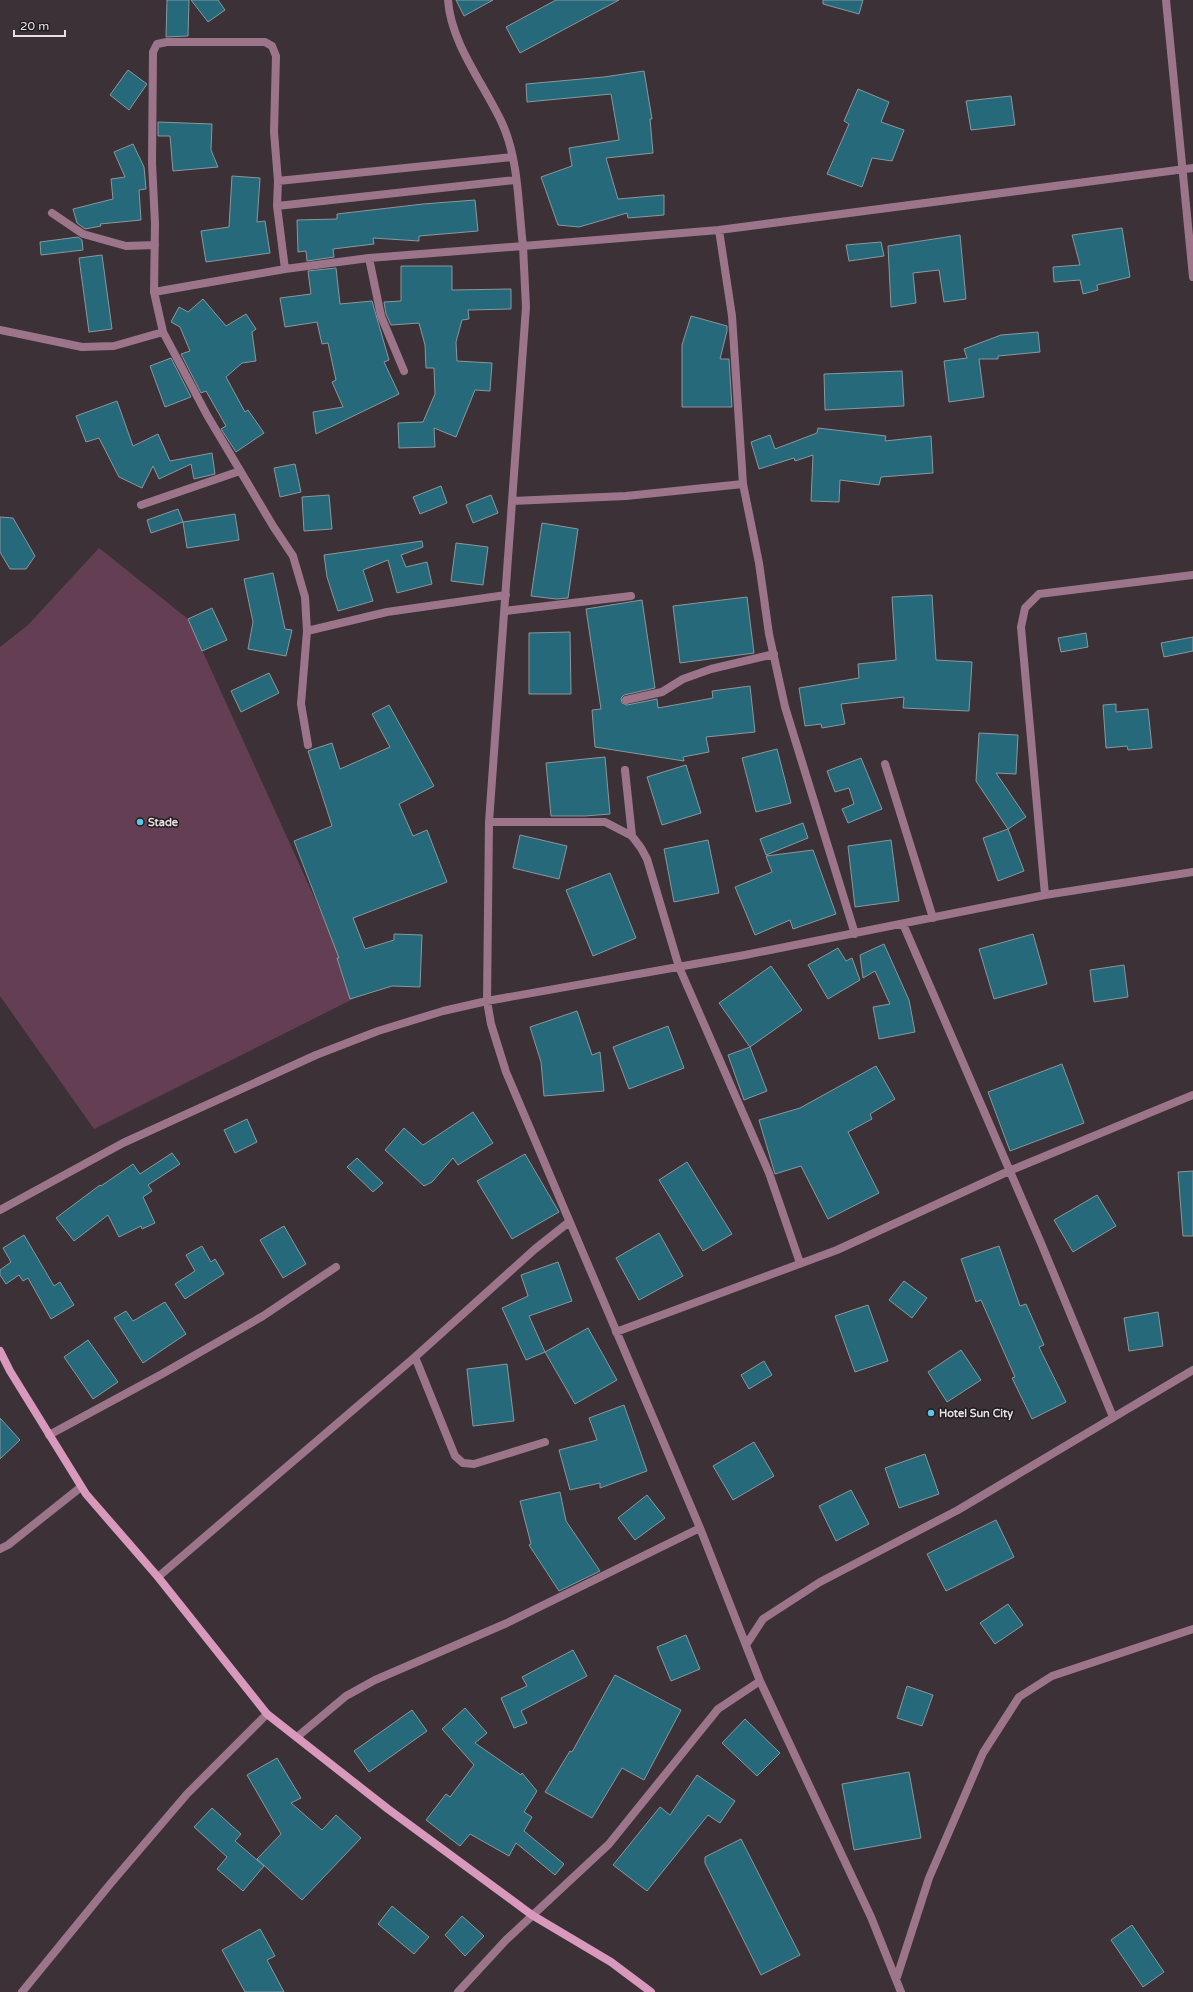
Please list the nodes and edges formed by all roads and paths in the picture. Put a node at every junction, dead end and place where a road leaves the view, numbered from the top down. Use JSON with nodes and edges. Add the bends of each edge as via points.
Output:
{"nodes":[{"id":1,"x":448,"y":0,"type":"edge"},
{"id":2,"x":1166,"y":0,"type":"edge"},
{"id":3,"x":512,"y":157,"type":"junction"},
{"id":4,"x":1193,"y":168,"type":"edge"},
{"id":5,"x":1183,"y":169,"type":"junction"},
{"id":6,"x":515,"y":180,"type":"junction"},
{"id":7,"x":278,"y":181,"type":"junction"},
{"id":8,"x":277,"y":206,"type":"junction"},
{"id":9,"x":52,"y":213,"type":"dead end"},
{"id":10,"x":719,"y":230,"type":"junction"},
{"id":11,"x":155,"y":245,"type":"junction"},
{"id":12,"x":523,"y":246,"type":"junction"},
{"id":13,"x":369,"y":258,"type":"junction"},
{"id":14,"x":285,"y":269,"type":"junction"},
{"id":15,"x":1193,"y":277,"type":"edge"},
{"id":16,"x":154,"y":292,"type":"junction"},
{"id":17,"x":0,"y":330,"type":"edge"},
{"id":18,"x":163,"y":332,"type":"junction"},
{"id":19,"x":404,"y":371,"type":"dead end"},
{"id":20,"x":240,"y":471,"type":"junction"},
{"id":21,"x":743,"y":484,"type":"junction"},
{"id":22,"x":512,"y":501,"type":"junction"},
{"id":23,"x":141,"y":505,"type":"dead end"},
{"id":24,"x":1193,"y":575,"type":"edge"},
{"id":25,"x":506,"y":595,"type":"junction"},
{"id":26,"x":631,"y":596,"type":"dead end"},
{"id":27,"x":505,"y":611,"type":"junction"},
{"id":28,"x":307,"y":631,"type":"junction"},
{"id":29,"x":774,"y":654,"type":"junction"},
{"id":30,"x":626,"y":700,"type":"dead end"},
{"id":31,"x":308,"y":745,"type":"dead end"},
{"id":32,"x":885,"y":764,"type":"dead end"},
{"id":33,"x":625,"y":770,"type":"dead end"},
{"id":34,"x":489,"y":822,"type":"junction"},
{"id":35,"x":632,"y":836,"type":"junction"},
{"id":36,"x":1193,"y":872,"type":"edge"},
{"id":37,"x":1045,"y":895,"type":"junction"},
{"id":38,"x":933,"y":918,"type":"junction"},
{"id":39,"x":902,"y":924,"type":"junction"},
{"id":40,"x":855,"y":934,"type":"junction"},
{"id":41,"x":679,"y":967,"type":"junction"},
{"id":42,"x":487,"y":1001,"type":"junction"},
{"id":43,"x":1193,"y":1095,"type":"edge"},
{"id":44,"x":1009,"y":1171,"type":"junction"},
{"id":45,"x":0,"y":1210,"type":"edge"},
{"id":46,"x":569,"y":1222,"type":"junction"},
{"id":47,"x":800,"y":1263,"type":"junction"},
{"id":48,"x":336,"y":1267,"type":"dead end"},
{"id":49,"x":616,"y":1332,"type":"junction"},
{"id":50,"x":0,"y":1351,"type":"edge"},
{"id":51,"x":415,"y":1357,"type":"junction"},
{"id":52,"x":1193,"y":1370,"type":"edge"},
{"id":53,"x":1113,"y":1417,"type":"junction"},
{"id":54,"x":49,"y":1435,"type":"junction"},
{"id":55,"x":545,"y":1442,"type":"dead end"},
{"id":56,"x":81,"y":1486,"type":"junction"},
{"id":57,"x":700,"y":1528,"type":"junction"},
{"id":58,"x":0,"y":1549,"type":"edge"},
{"id":59,"x":158,"y":1578,"type":"junction"},
{"id":60,"x":1193,"y":1629,"type":"edge"},
{"id":61,"x":746,"y":1645,"type":"junction"},
{"id":62,"x":760,"y":1681,"type":"junction"},
{"id":63,"x":266,"y":1714,"type":"junction"},
{"id":64,"x":298,"y":1737,"type":"junction"},
{"id":65,"x":532,"y":1915,"type":"junction"},
{"id":66,"x":897,"y":1977,"type":"junction"},
{"id":67,"x":22,"y":1992,"type":"edge"},
{"id":68,"x":458,"y":1992,"type":"edge"},
{"id":69,"x":651,"y":1992,"type":"edge"},
{"id":70,"x":902,"y":1992,"type":"edge"}],
"edges":[{"from":1,"to":3,"type":"street","via":[[454,28],[470,66],[502,124]]},
{"from":2,"to":5,"type":"street"},
{"from":3,"to":6,"type":"street"},
{"from":3,"to":7,"type":"street"},
{"from":4,"to":5,"type":"street"},
{"from":5,"to":10,"type":"street"},
{"from":5,"to":15,"type":"street"},
{"from":6,"to":8,"type":"street"},
{"from":6,"to":12,"type":"street"},
{"from":7,"to":8,"type":"street"},
{"from":7,"to":11,"type":"street","via":[[274,132],[276,56],[272,46],[265,42],[157,44],[153,52],[152,163]]},
{"from":8,"to":14,"type":"street"},
{"from":9,"to":11,"type":"street","via":[[83,234],[126,246]]},
{"from":10,"to":12,"type":"street"},
{"from":10,"to":21,"type":"street","via":[[732,316]]},
{"from":11,"to":16,"type":"street"},
{"from":12,"to":13,"type":"street"},
{"from":12,"to":22,"type":"street","via":[[526,307]]},
{"from":13,"to":14,"type":"street"},
{"from":13,"to":19,"type":"street","via":[[381,316]]},
{"from":14,"to":16,"type":"street"},
{"from":16,"to":18,"type":"street"},
{"from":17,"to":18,"type":"street","via":[[82,347],[114,346]]},
{"from":18,"to":20,"type":"street"},
{"from":20,"to":23,"type":"street"},
{"from":20,"to":28,"type":"street","via":[[293,556],[305,597]]},
{"from":21,"to":22,"type":"street","via":[[626,496]]},
{"from":21,"to":29,"type":"street"},
{"from":22,"to":25,"type":"street"},
{"from":24,"to":37,"type":"street","via":[[1039,594],[1025,608],[1021,627]]},
{"from":25,"to":27,"type":"street"},
{"from":25,"to":28,"type":"street","via":[[387,612]]},
{"from":26,"to":27,"type":"street"},
{"from":27,"to":34,"type":"street"},
{"from":28,"to":31,"type":"street","via":[[302,704]]},
{"from":29,"to":30,"type":"street","via":[[711,668],[683,679],[662,692]]},
{"from":29,"to":40,"type":"street","via":[[785,707]]},
{"from":32,"to":38,"type":"street"},
{"from":33,"to":35,"type":"street"},
{"from":34,"to":35,"type":"street","via":[[605,822]]},
{"from":34,"to":42,"type":"street"},
{"from":35,"to":41,"type":"street","via":[[647,859]]},
{"from":36,"to":37,"type":"street"},
{"from":37,"to":38,"type":"street"},
{"from":38,"to":39,"type":"street"},
{"from":39,"to":40,"type":"street"},
{"from":39,"to":44,"type":"street"},
{"from":40,"to":41,"type":"street"},
{"from":41,"to":42,"type":"street"},
{"from":41,"to":47,"type":"street","via":[[769,1173]]},
{"from":42,"to":45,"type":"street","via":[[443,1011],[378,1031],[316,1055],[123,1143]]},
{"from":42,"to":46,"type":"street","via":[[491,1024],[506,1072]]},
{"from":43,"to":44,"type":"street"},
{"from":44,"to":47,"type":"street","via":[[837,1250]]},
{"from":44,"to":53,"type":"street"},
{"from":46,"to":49,"type":"street"},
{"from":46,"to":51,"type":"street","via":[[535,1249]]},
{"from":47,"to":49,"type":"street"},
{"from":48,"to":54,"type":"street","via":[[263,1316]]},
{"from":49,"to":57,"type":"street"},
{"from":50,"to":54,"type":"main road"},
{"from":51,"to":55,"type":"street","via":[[455,1456],[463,1463],[474,1464]]},
{"from":51,"to":59,"type":"street"},
{"from":52,"to":53,"type":"street"},
{"from":53,"to":61,"type":"street","via":[[958,1510],[820,1582],[763,1619]]},
{"from":54,"to":56,"type":"main road"},
{"from":56,"to":58,"type":"street"},
{"from":56,"to":59,"type":"main road"},
{"from":57,"to":61,"type":"street"},
{"from":57,"to":64,"type":"street","via":[[507,1623],[375,1680],[346,1696]]},
{"from":59,"to":63,"type":"main road"},
{"from":60,"to":66,"type":"street","via":[[1052,1676],[1019,1697],[983,1753],[929,1878]]},
{"from":61,"to":62,"type":"street"},
{"from":62,"to":65,"type":"street","via":[[718,1709],[609,1844]]},
{"from":62,"to":66,"type":"street"},
{"from":63,"to":64,"type":"main road"},
{"from":63,"to":67,"type":"street","via":[[188,1794]]},
{"from":64,"to":65,"type":"main road","via":[[388,1809]]},
{"from":65,"to":68,"type":"street"},
{"from":65,"to":69,"type":"main road","via":[[611,1962]]},
{"from":66,"to":70,"type":"street"}]}
